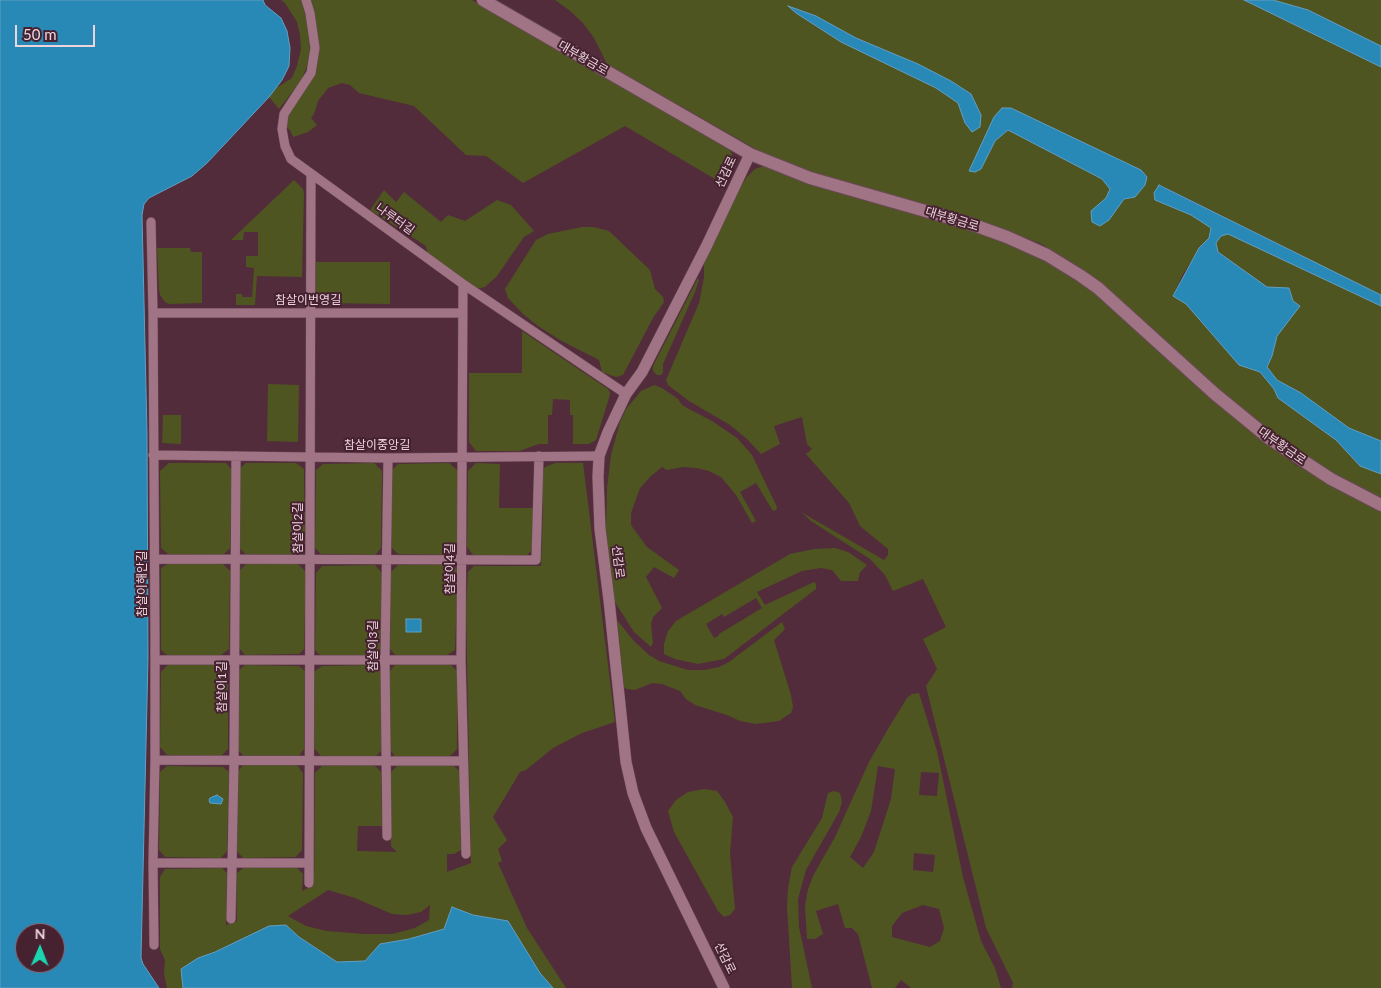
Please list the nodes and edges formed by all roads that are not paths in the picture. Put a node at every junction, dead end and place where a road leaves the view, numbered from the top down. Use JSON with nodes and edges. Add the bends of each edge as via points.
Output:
{"nodes":[{"id":1,"x":306,"y":0,"type":"edge"},
{"id":2,"x":483,"y":0,"type":"edge"},
{"id":3,"x":750,"y":154,"type":"junction"},
{"id":4,"x":310,"y":174,"type":"junction"},
{"id":5,"x":151,"y":222,"type":"dead end"},
{"id":6,"x":463,"y":284,"type":"junction"},
{"id":7,"x":311,"y":312,"type":"junction"},
{"id":8,"x":154,"y":313,"type":"junction"},
{"id":9,"x":463,"y":313,"type":"junction"},
{"id":10,"x":626,"y":394,"type":"junction"},
{"id":11,"x":153,"y":455,"type":"junction"},
{"id":12,"x":236,"y":456,"type":"junction"},
{"id":13,"x":539,"y":456,"type":"junction"},
{"id":14,"x":600,"y":456,"type":"junction"},
{"id":15,"x":311,"y":457,"type":"junction"},
{"id":16,"x":464,"y":457,"type":"junction"},
{"id":17,"x":388,"y":458,"type":"junction"},
{"id":18,"x":1381,"y":505,"type":"edge"},
{"id":19,"x":155,"y":559,"type":"junction"},
{"id":20,"x":234,"y":559,"type":"junction"},
{"id":21,"x":310,"y":560,"type":"junction"},
{"id":22,"x":387,"y":560,"type":"junction"},
{"id":23,"x":462,"y":560,"type":"junction"},
{"id":24,"x":234,"y":659,"type":"junction"},
{"id":25,"x":155,"y":660,"type":"junction"},
{"id":26,"x":385,"y":660,"type":"junction"},
{"id":27,"x":462,"y":660,"type":"junction"},
{"id":28,"x":310,"y":661,"type":"junction"},
{"id":29,"x":155,"y":760,"type":"junction"},
{"id":30,"x":234,"y":760,"type":"junction"},
{"id":31,"x":309,"y":761,"type":"junction"},
{"id":32,"x":386,"y":761,"type":"junction"},
{"id":33,"x":463,"y":761,"type":"junction"},
{"id":34,"x":387,"y":836,"type":"dead end"},
{"id":35,"x":466,"y":854,"type":"dead end"},
{"id":36,"x":153,"y":863,"type":"junction"},
{"id":37,"x":232,"y":863,"type":"junction"},
{"id":38,"x":309,"y":863,"type":"junction"},
{"id":39,"x":309,"y":883,"type":"dead end"},
{"id":40,"x":231,"y":919,"type":"dead end"},
{"id":41,"x":154,"y":945,"type":"dead end"},
{"id":42,"x":724,"y":988,"type":"edge"}],
"edges":[{"from":1,"to":4,"type":"street","name":"나루터길","via":[[315,48],[311,73],[284,114],[282,129],[291,159]]},
{"from":2,"to":3,"type":"main road","name":"대부황금로"},
{"from":3,"to":10,"type":"street","name":"선감로","via":[[642,372]]},
{"from":3,"to":18,"type":"main road","name":"대부황금로","via":[[810,178],[971,224],[1046,254],[1098,288],[1270,439],[1331,479]]},
{"from":4,"to":6,"type":"street","name":"나루터길"},
{"from":4,"to":7,"type":"street","name":"참살이2길"},
{"from":5,"to":8,"type":"street","name":"참살이해안길"},
{"from":6,"to":9,"type":"street","name":"참살이4길"},
{"from":6,"to":10,"type":"street","name":"나루터길"},
{"from":7,"to":8,"type":"street","name":"참살이번영길"},
{"from":7,"to":9,"type":"street","name":"참살이번영길"},
{"from":7,"to":15,"type":"street","name":"참살이2길"},
{"from":8,"to":11,"type":"street","name":"참살이해안길"},
{"from":9,"to":16,"type":"street","name":"참살이4길"},
{"from":10,"to":14,"type":"street","name":"선감로"},
{"from":11,"to":12,"type":"street","name":"참살이중앙길"},
{"from":11,"to":19,"type":"street","name":"참살이해안길"},
{"from":12,"to":15,"type":"street","name":"참살이중앙길"},
{"from":12,"to":20,"type":"street","name":"참살이1길"},
{"from":13,"to":14,"type":"street","name":"참살이중앙길"},
{"from":13,"to":16,"type":"street","name":"참살이중앙길"},
{"from":13,"to":23,"type":"street","via":[[536,560]]},
{"from":14,"to":42,"type":"street","name":"선감로","via":[[600,529],[626,762],[633,793],[646,828]]},
{"from":15,"to":17,"type":"street","name":"참살이중앙길"},
{"from":15,"to":21,"type":"street","name":"참살이2길"},
{"from":16,"to":17,"type":"street","name":"참살이중앙길"},
{"from":16,"to":23,"type":"street","name":"참살이4길"},
{"from":17,"to":22,"type":"street","name":"참살이3길"},
{"from":19,"to":20,"type":"street"},
{"from":19,"to":25,"type":"street","name":"참살이해안길"},
{"from":20,"to":21,"type":"street"},
{"from":20,"to":24,"type":"street","name":"참살이1길"},
{"from":21,"to":22,"type":"street"},
{"from":21,"to":28,"type":"street","name":"참살이2길"},
{"from":22,"to":23,"type":"street"},
{"from":22,"to":26,"type":"street","name":"참살이3길"},
{"from":23,"to":27,"type":"street","name":"참살이4길"},
{"from":24,"to":25,"type":"street"},
{"from":24,"to":28,"type":"street"},
{"from":24,"to":30,"type":"street","name":"참살이1길"},
{"from":25,"to":29,"type":"street","name":"참살이해안길"},
{"from":26,"to":27,"type":"street"},
{"from":26,"to":28,"type":"street"},
{"from":26,"to":32,"type":"street","name":"참살이3길"},
{"from":27,"to":33,"type":"street","name":"참살이4길"},
{"from":28,"to":31,"type":"street","name":"참살이2길"},
{"from":29,"to":30,"type":"street"},
{"from":29,"to":36,"type":"street","name":"참살이해안길"},
{"from":30,"to":31,"type":"street"},
{"from":30,"to":37,"type":"street","name":"참살이1길"},
{"from":31,"to":32,"type":"street"},
{"from":31,"to":38,"type":"street","name":"참살이2길"},
{"from":32,"to":33,"type":"street"},
{"from":32,"to":34,"type":"street","name":"참살이3길"},
{"from":33,"to":35,"type":"street","name":"참살이4길"},
{"from":36,"to":37,"type":"street"},
{"from":36,"to":41,"type":"street","name":"참살이해안길"},
{"from":37,"to":38,"type":"street"},
{"from":37,"to":40,"type":"street","name":"참살이1길"},
{"from":38,"to":39,"type":"street","name":"참살이2길"}]}
